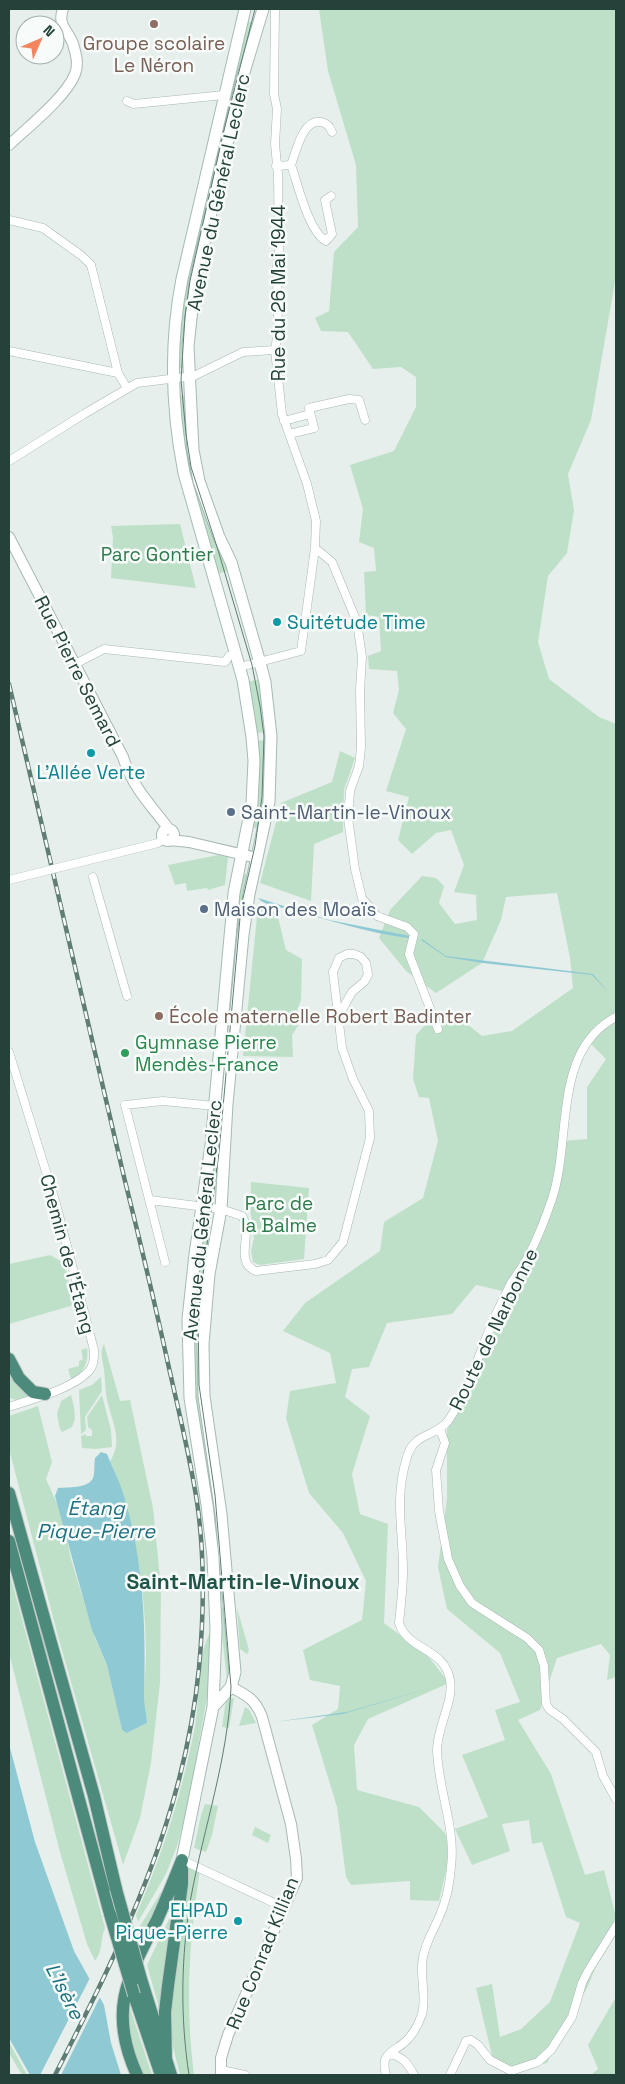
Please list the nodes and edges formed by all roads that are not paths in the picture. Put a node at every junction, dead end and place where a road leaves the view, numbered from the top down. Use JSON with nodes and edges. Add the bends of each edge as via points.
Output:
{"nodes":[{"id":1,"x":63,"y":9,"type":"edge"},
{"id":2,"x":245,"y":9,"type":"edge"},
{"id":3,"x":263,"y":9,"type":"edge"},
{"id":4,"x":275,"y":9,"type":"edge"},
{"id":5,"x":224,"y":95,"type":"junction"},
{"id":6,"x":127,"y":101,"type":"dead end"},
{"id":7,"x":332,"y":132,"type":"dead end"},
{"id":8,"x":9,"y":145,"type":"edge"},
{"id":9,"x":291,"y":165,"type":"junction"},
{"id":10,"x":276,"y":166,"type":"junction"},
{"id":11,"x":331,"y":196,"type":"dead end"},
{"id":12,"x":9,"y":220,"type":"edge"},
{"id":13,"x":275,"y":350,"type":"junction"},
{"id":14,"x":9,"y":351,"type":"edge"},
{"id":15,"x":118,"y":373,"type":"junction"},
{"id":16,"x":191,"y":376,"type":"junction"},
{"id":17,"x":172,"y":380,"type":"junction"},
{"id":18,"x":127,"y":388,"type":"junction"},
{"id":19,"x":310,"y":414,"type":"junction"},
{"id":20,"x":365,"y":420,"type":"dead end"},
{"id":21,"x":284,"y":421,"type":"junction"},
{"id":22,"x":289,"y":434,"type":"junction"},
{"id":23,"x":9,"y":461,"type":"edge"},
{"id":24,"x":9,"y":537,"type":"edge"},
{"id":25,"x":315,"y":548,"type":"junction"},
{"id":26,"x":229,"y":656,"type":"dead end"},
{"id":27,"x":260,"y":663,"type":"junction"},
{"id":28,"x":75,"y":664,"type":"junction"},
{"id":29,"x":240,"y":667,"type":"junction"},
{"id":30,"x":167,"y":834,"type":"junction"},
{"id":31,"x":242,"y":855,"type":"junction"},
{"id":32,"x":258,"y":858,"type":"junction"},
{"id":33,"x":93,"y":878,"type":"dead end"},
{"id":34,"x":9,"y":880,"type":"edge"},
{"id":35,"x":127,"y":996,"type":"dead end"},
{"id":36,"x":338,"y":1017,"type":"junction"},
{"id":37,"x":616,"y":1017,"type":"edge"},
{"id":38,"x":438,"y":1029,"type":"dead end"},
{"id":39,"x":9,"y":1052,"type":"edge"},
{"id":40,"x":215,"y":1106,"type":"junction"},
{"id":41,"x":150,"y":1200,"type":"junction"},
{"id":42,"x":202,"y":1206,"type":"junction"},
{"id":43,"x":221,"y":1209,"type":"junction"},
{"id":44,"x":165,"y":1262,"type":"dead end"},
{"id":45,"x":9,"y":1359,"type":"edge"},
{"id":46,"x":45,"y":1394,"type":"junction"},
{"id":47,"x":9,"y":1407,"type":"edge"},
{"id":48,"x":440,"y":1429,"type":"junction"},
{"id":49,"x":9,"y":1493,"type":"edge"},
{"id":50,"x":9,"y":1541,"type":"edge"},
{"id":51,"x":215,"y":1642,"type":"junction"},
{"id":52,"x":228,"y":1686,"type":"junction"},
{"id":53,"x":213,"y":1694,"type":"junction"},
{"id":54,"x":213,"y":1707,"type":"junction"},
{"id":55,"x":616,"y":1800,"type":"edge"},
{"id":56,"x":182,"y":1860,"type":"junction"},
{"id":57,"x":285,"y":1908,"type":"junction"},
{"id":58,"x":616,"y":1926,"type":"edge"},
{"id":59,"x":388,"y":2054,"type":"junction"},
{"id":60,"x":166,"y":2060,"type":"junction"},
{"id":61,"x":221,"y":2073,"type":"edge"},
{"id":62,"x":242,"y":2074,"type":"edge"},
{"id":63,"x":137,"y":2075,"type":"edge"},
{"id":64,"x":161,"y":2075,"type":"edge"},
{"id":65,"x":171,"y":2075,"type":"edge"},
{"id":66,"x":386,"y":2075,"type":"edge"},
{"id":67,"x":414,"y":2075,"type":"edge"},
{"id":68,"x":450,"y":2075,"type":"edge"}],
"edges":[{"from":1,"to":8,"type":"street","via":[[63,30],[70,37],[76,54],[76,74],[61,95]]},
{"from":2,"to":5,"type":"main road","name":"Avenue du Général Leclerc"},
{"from":3,"to":16,"type":"main road","name":"Avenue du Général Leclerc","via":[[242,79],[195,282],[188,346]]},
{"from":4,"to":10,"type":"street","name":"Rue du 26 Mai 1944"},
{"from":5,"to":6,"type":"street","name":"Avenue du Général Leclerc","via":[[134,104]]},
{"from":5,"to":17,"type":"main road","name":"Avenue du Général Leclerc","via":[[179,296]]},
{"from":7,"to":9,"type":"street","via":[[320,121],[312,122],[306,127]]},
{"from":9,"to":10,"type":"street"},
{"from":9,"to":11,"type":"street","name":"Rue du 26 Mai 1944","via":[[313,227],[326,241],[332,234],[325,200]]},
{"from":10,"to":13,"type":"street","name":"Rue du 26 Mai 1944","via":[[279,256]]},
{"from":12,"to":15,"type":"street","via":[[43,228],[91,265]]},
{"from":13,"to":16,"type":"street","via":[[243,352]]},
{"from":13,"to":21,"type":"street","name":"Rue du 26 Mai 1944"},
{"from":14,"to":15,"type":"street"},
{"from":15,"to":18,"type":"street"},
{"from":16,"to":17,"type":"street"},
{"from":16,"to":27,"type":"main road","name":"Avenue du Général Leclerc","via":[[193,450],[199,481],[231,562]]},
{"from":17,"to":18,"type":"street","via":[[137,383]]},
{"from":17,"to":29,"type":"main road","name":"Avenue du Général Leclerc","via":[[184,473]]},
{"from":18,"to":23,"type":"street"},
{"from":19,"to":20,"type":"street","via":[[309,408],[354,399],[359,400]]},
{"from":19,"to":21,"type":"street"},
{"from":19,"to":22,"type":"street","via":[[314,428]]},
{"from":21,"to":22,"type":"street","name":"Rue du 26 Mai 1944"},
{"from":22,"to":25,"type":"street","name":"Rue du 26 Mai 1944","via":[[313,504]]},
{"from":24,"to":28,"type":"street","name":"Rue Pierre Semard"},
{"from":25,"to":27,"type":"street","name":"Rue du 26 Mai 1944","via":[[301,651]]},
{"from":25,"to":38,"type":"street","via":[[332,562],[357,622],[362,657],[361,747],[359,766],[350,791],[348,818],[362,898],[377,916],[407,927],[414,934],[408,954]]},
{"from":26,"to":28,"type":"street","via":[[225,662],[104,648]]},
{"from":27,"to":29,"type":"street","name":"Rue du 26 Mai 1944"},
{"from":27,"to":32,"type":"main road","name":"Avenue du Général Leclerc","via":[[272,757],[269,802]]},
{"from":28,"to":30,"type":"street","name":"Rue Pierre Semard","via":[[129,775]]},
{"from":29,"to":31,"type":"main road","name":"Avenue du Général Leclerc","via":[[254,760],[252,803]]},
{"from":30,"to":31,"type":"street"},
{"from":30,"to":34,"type":"street","bridge":true,"via":[[158,843]]},
{"from":31,"to":32,"type":"street"},
{"from":31,"to":40,"type":"main road","name":"Avenue du Général Leclerc","via":[[234,893]]},
{"from":32,"to":43,"type":"main road","name":"Avenue du Général Leclerc","via":[[243,935],[226,1104]]},
{"from":33,"to":35,"type":"street"},
{"from":36,"to":36,"type":"street","via":[[349,997],[368,975],[366,963],[354,954],[339,958],[333,972]]},
{"from":36,"to":43,"type":"street","via":[[342,1048],[352,1079],[369,1112],[370,1138],[344,1242],[328,1260],[256,1271],[249,1268],[244,1257],[245,1221],[236,1213]]},
{"from":37,"to":48,"type":"street","name":"Route de Narbonne","via":[[594,1033],[579,1056],[567,1096],[558,1182],[552,1202],[529,1256],[496,1314],[467,1387]]},
{"from":39,"to":46,"type":"street","name":"Chemin de l'Étang","via":[[53,1195],[94,1350],[94,1363],[88,1372],[76,1381]]},
{"from":40,"to":41,"type":"street","via":[[163,1101],[125,1105]]},
{"from":40,"to":42,"type":"main road","name":"Avenue du Général Leclerc"},
{"from":41,"to":42,"type":"street"},
{"from":41,"to":44,"type":"street"},
{"from":42,"to":43,"type":"street"},
{"from":42,"to":51,"type":"main road","name":"Avenue du Général Leclerc","via":[[188,1339],[190,1398],[213,1557]]},
{"from":43,"to":52,"type":"main road","name":"Avenue du Général Leclerc","via":[[209,1274],[203,1371],[230,1596],[235,1672]]},
{"from":45,"to":46,"type":"highway","via":[[19,1378],[33,1392]]},
{"from":46,"to":47,"type":"street","name":"Chemin de l'Étang"},
{"from":48,"to":55,"type":"street","via":[[445,1443],[436,1470],[439,1511],[448,1559],[460,1586],[472,1602],[527,1638],[539,1650],[544,1666],[546,1704],[596,1752],[602,1776]]},
{"from":48,"to":59,"type":"street","name":"Route de Narbonne","via":[[424,1435],[410,1449],[403,1473],[399,1514],[403,1570],[399,1623],[406,1636],[436,1656],[446,1667],[450,1678],[451,1687],[437,1750],[450,1823],[452,1866],[445,1904],[423,1955],[423,2012],[417,2028]]},
{"from":49,"to":60,"type":"highway","bridge":true,"via":[[94,1796],[116,1889]]},
{"from":50,"to":64,"type":"highway","bridge":true,"via":[[110,1914]]},
{"from":51,"to":52,"type":"main road","name":"Avenue du Général Leclerc","via":[[219,1653],[219,1678],[222,1685]]},
{"from":51,"to":53,"type":"main road","name":"Avenue du Général Leclerc"},
{"from":52,"to":53,"type":"main road"},
{"from":52,"to":54,"type":"main road"},
{"from":52,"to":57,"type":"street","name":"Rue Conrad Killian","via":[[257,1704],[291,1824],[296,1878]]},
{"from":53,"to":54,"type":"main road","name":"Avenue du Général Leclerc"},
{"from":54,"to":56,"type":"main road","name":"Avenue du Général Leclerc"},
{"from":56,"to":57,"type":"street"},
{"from":56,"to":60,"type":"highway","via":[[182,1884],[165,2012]]},
{"from":56,"to":63,"type":"highway","via":[[133,1966],[123,1998],[125,2039]]},
{"from":57,"to":61,"type":"street","name":"Rue Conrad Killian","via":[[228,2035]]},
{"from":58,"to":68,"type":"street","via":[[582,1983],[572,2018],[551,2050],[538,2062],[510,2071],[490,2060],[471,2040],[466,2041]]},
{"from":59,"to":66,"type":"street"},
{"from":59,"to":67,"type":"street","via":[[398,2056]]},
{"from":60,"to":65,"type":"highway"},
{"from":61,"to":62,"type":"street"}]}
